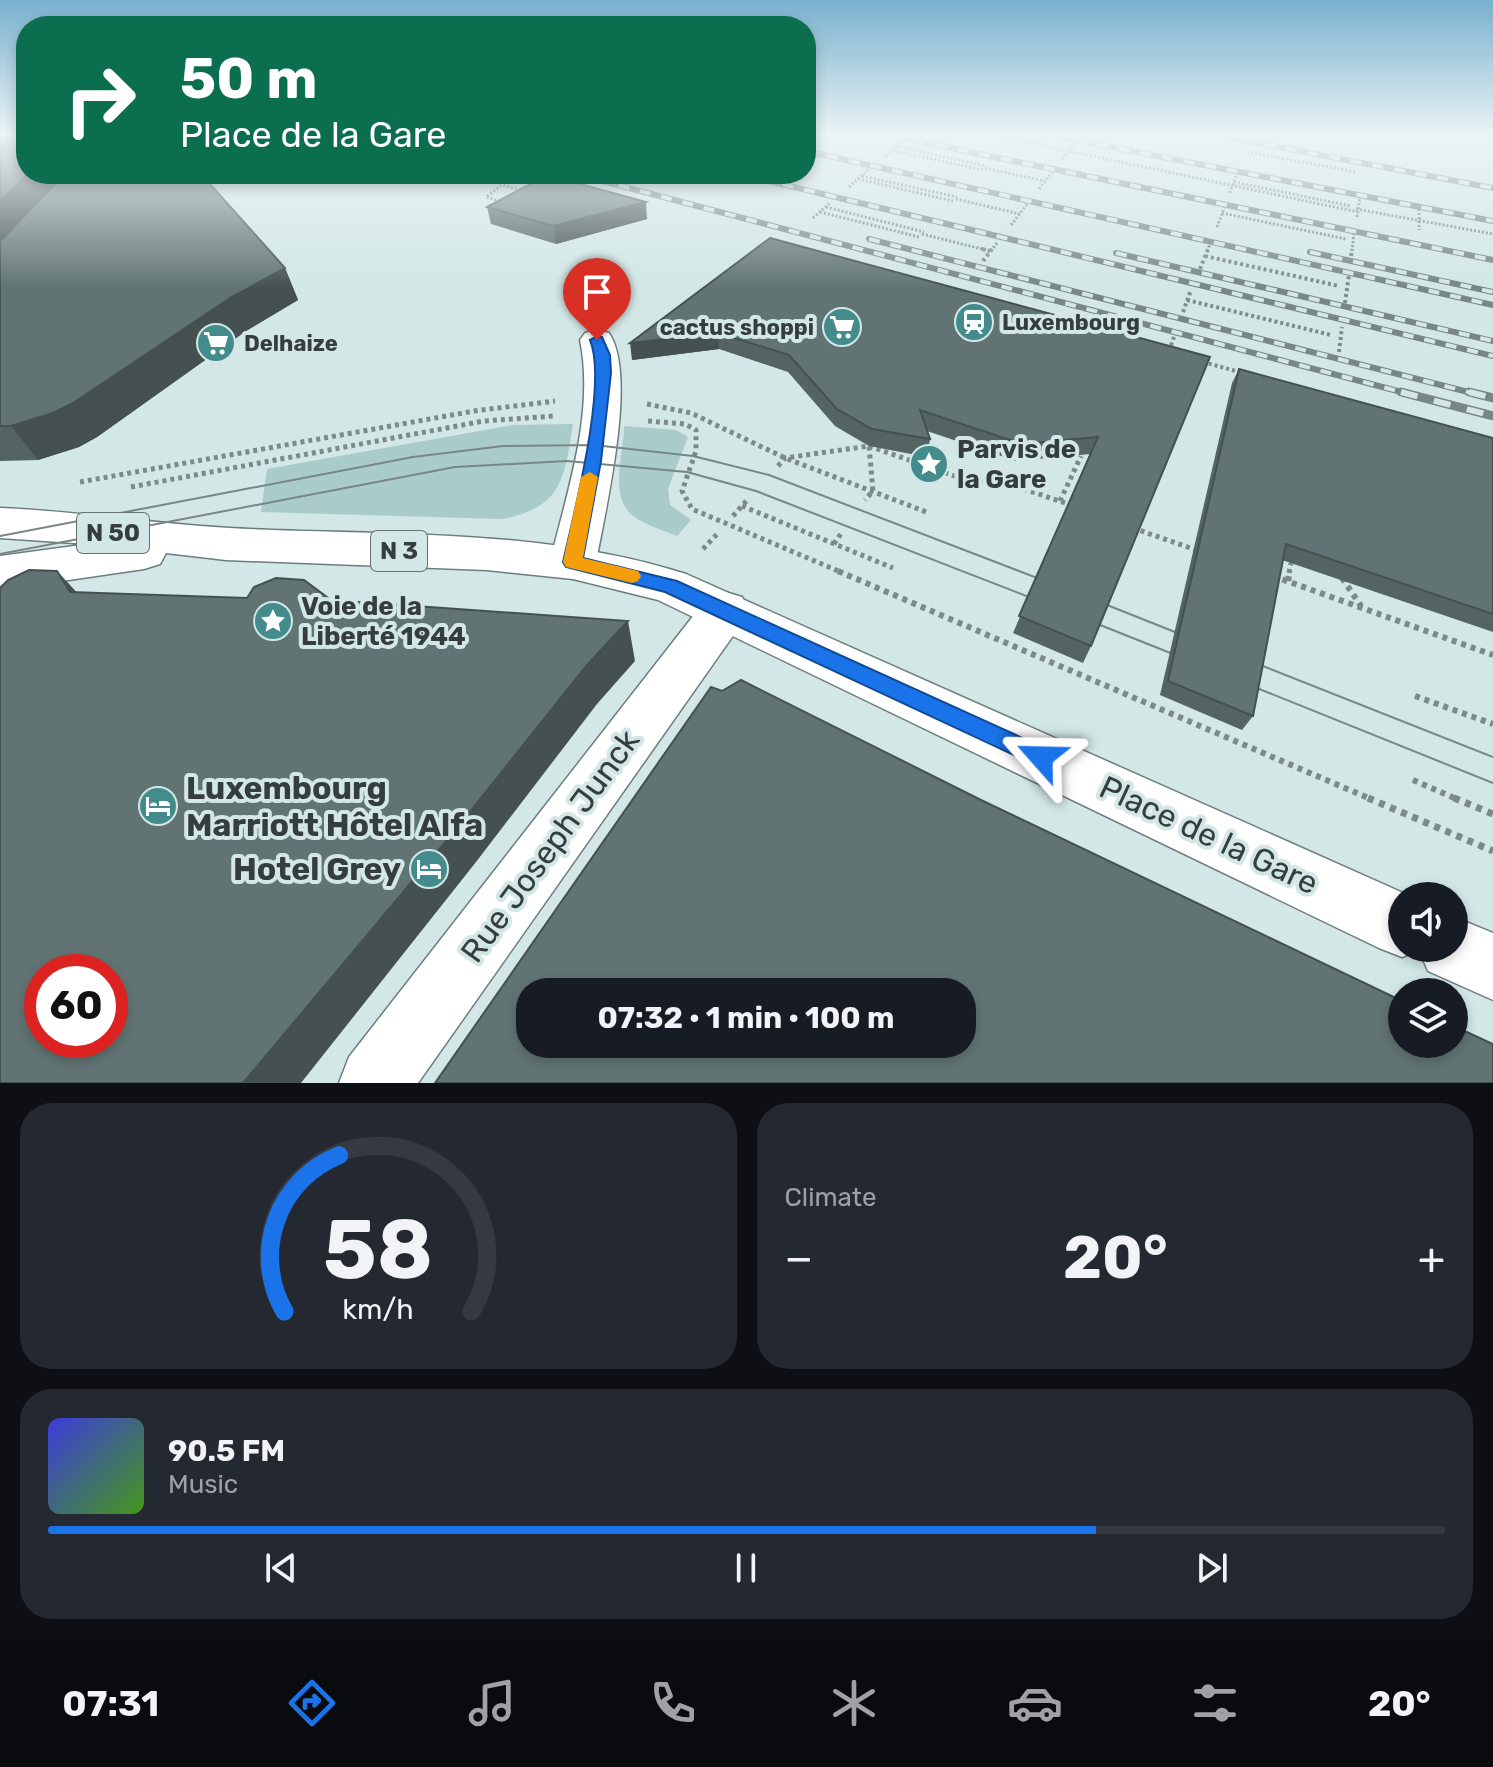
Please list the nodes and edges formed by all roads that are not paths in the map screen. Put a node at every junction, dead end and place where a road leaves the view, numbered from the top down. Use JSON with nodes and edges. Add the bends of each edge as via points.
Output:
{"nodes":[{"id":1,"x":74,"y":187,"type":"edge"},
{"id":2,"x":0,"y":273,"type":"edge"},
{"id":3,"x":597,"y":340,"type":"dead end"},
{"id":4,"x":0,"y":523,"type":"edge"},
{"id":5,"x":226,"y":544,"type":"junction"},
{"id":6,"x":573,"y":562,"type":"junction"},
{"id":7,"x":0,"y":573,"type":"edge"},
{"id":8,"x":725,"y":610,"type":"junction"},
{"id":9,"x":1388,"y":918,"type":"edge"},
{"id":10,"x":1468,"y":956,"type":"edge"},
{"id":11,"x":1493,"y":967,"type":"edge"},
{"id":12,"x":375,"y":1083,"type":"edge"}],
"edges":[{"from":1,"to":2,"type":"main road","via":[[72,195]]},
{"from":3,"to":6,"type":"main road","via":[[603,364],[580,409],[593,461]]},
{"from":4,"to":5,"type":"main road","number":"N 50"},
{"from":5,"to":6,"type":"main road","name":"Place de la Gare","number":"N 3"},
{"from":5,"to":7,"type":"main road","number":"N 3"},
{"from":6,"to":8,"type":"main road","name":"Place de la Gare","number":"N 3","via":[[670,586]]},
{"from":8,"to":9,"type":"main road","name":"Place de la Gare","number":"N 3"},
{"from":8,"to":12,"type":"main road","name":"Rue Joseph Junck"},
{"from":10,"to":11,"type":"main road"}]}
